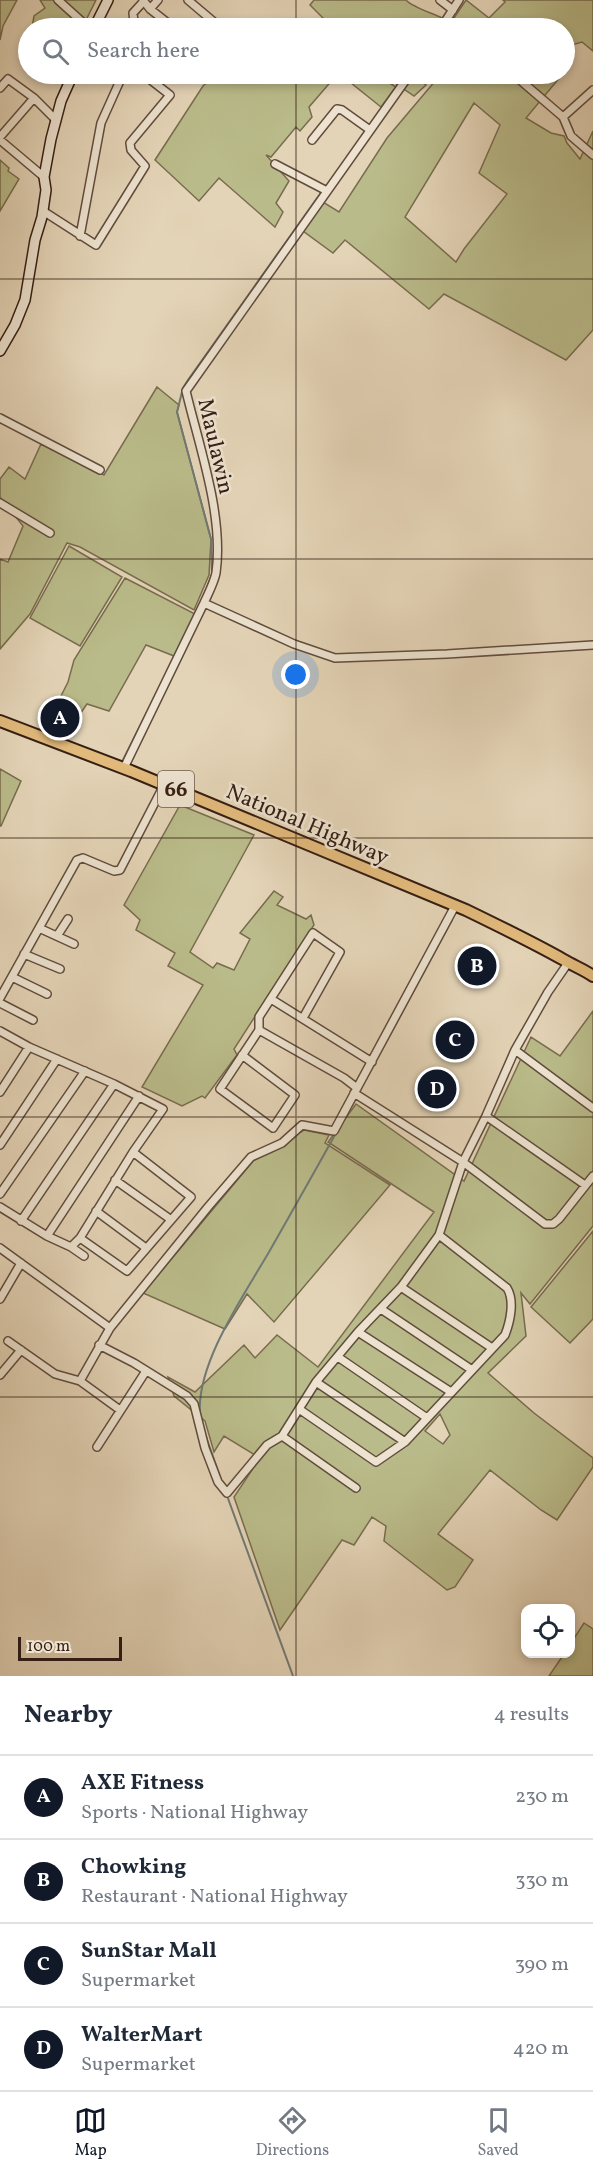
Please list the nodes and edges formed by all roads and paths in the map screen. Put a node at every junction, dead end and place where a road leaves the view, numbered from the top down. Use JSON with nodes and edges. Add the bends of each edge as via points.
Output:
{"nodes":[{"id":1,"x":58,"y":0,"type":"edge"},
{"id":2,"x":108,"y":0,"type":"edge"},
{"id":3,"x":158,"y":0,"type":"edge"},
{"id":4,"x":188,"y":0,"type":"edge"},
{"id":5,"x":440,"y":0,"type":"edge"},
{"id":6,"x":459,"y":0,"type":"edge"},
{"id":7,"x":143,"y":1,"type":"edge"},
{"id":8,"x":150,"y":9,"type":"junction"},
{"id":9,"x":453,"y":10,"type":"junction"},
{"id":10,"x":78,"y":18,"type":"edge"},
{"id":11,"x":99,"y":18,"type":"edge"},
{"id":12,"x":134,"y":18,"type":"edge"},
{"id":13,"x":161,"y":18,"type":"edge"},
{"id":14,"x":209,"y":18,"type":"edge"},
{"id":15,"x":449,"y":18,"type":"edge"},
{"id":16,"x":69,"y":84,"type":"edge"},
{"id":17,"x":119,"y":84,"type":"edge"},
{"id":18,"x":156,"y":84,"type":"edge"},
{"id":19,"x":403,"y":84,"type":"edge"},
{"id":20,"x":525,"y":84,"type":"edge"},
{"id":21,"x":0,"y":88,"type":"edge"},
{"id":22,"x":593,"y":90,"type":"edge"},
{"id":23,"x":33,"y":98,"type":"junction"},
{"id":24,"x":563,"y":117,"type":"junction"},
{"id":25,"x":55,"y":120,"type":"junction"},
{"id":26,"x":370,"y":130,"type":"junction"},
{"id":27,"x":0,"y":138,"type":"edge"},
{"id":28,"x":312,"y":140,"type":"dead end"},
{"id":29,"x":593,"y":155,"type":"edge"},
{"id":30,"x":275,"y":164,"type":"dead end"},
{"id":31,"x":44,"y":177,"type":"junction"},
{"id":32,"x":327,"y":191,"type":"junction"},
{"id":33,"x":43,"y":211,"type":"junction"},
{"id":34,"x":80,"y":236,"type":"junction"},
{"id":35,"x":4,"y":337,"type":"edge"},
{"id":36,"x":0,"y":351,"type":"edge"},
{"id":37,"x":0,"y":418,"type":"edge"},
{"id":38,"x":100,"y":470,"type":"dead end"},
{"id":39,"x":0,"y":503,"type":"edge"},
{"id":40,"x":50,"y":533,"type":"dead end"},
{"id":41,"x":204,"y":603,"type":"junction"},
{"id":42,"x":593,"y":645,"type":"edge"},
{"id":43,"x":0,"y":722,"type":"edge"},
{"id":44,"x":124,"y":768,"type":"junction"},
{"id":45,"x":164,"y":785,"type":"junction"},
{"id":46,"x":455,"y":906,"type":"junction"},
{"id":47,"x":68,"y":919,"type":"dead end"},
{"id":48,"x":39,"y":928,"type":"junction"},
{"id":49,"x":57,"y":936,"type":"junction"},
{"id":50,"x":74,"y":944,"type":"dead end"},
{"id":51,"x":24,"y":954,"type":"junction"},
{"id":52,"x":568,"y":963,"type":"junction"},
{"id":53,"x":60,"y":969,"type":"dead end"},
{"id":54,"x":593,"y":976,"type":"edge"},
{"id":55,"x":12,"y":977,"type":"junction"},
{"id":56,"x":47,"y":994,"type":"dead end"},
{"id":57,"x":0,"y":998,"type":"edge"},
{"id":58,"x":271,"y":999,"type":"junction"},
{"id":59,"x":0,"y":1003,"type":"edge"},
{"id":60,"x":303,"y":1018,"type":"junction"},
{"id":61,"x":33,"y":1020,"type":"dead end"},
{"id":62,"x":259,"y":1030,"type":"junction"},
{"id":63,"x":1,"y":1035,"type":"edge"},
{"id":64,"x":29,"y":1047,"type":"junction"},
{"id":65,"x":515,"y":1050,"type":"junction"},
{"id":66,"x":242,"y":1055,"type":"junction"},
{"id":67,"x":57,"y":1059,"type":"junction"},
{"id":68,"x":372,"y":1062,"type":"junction"},
{"id":69,"x":85,"y":1071,"type":"junction"},
{"id":70,"x":114,"y":1083,"type":"junction"},
{"id":71,"x":355,"y":1090,"type":"junction"},
{"id":72,"x":0,"y":1092,"type":"edge"},
{"id":73,"x":139,"y":1095,"type":"junction"},
{"id":74,"x":593,"y":1108,"type":"edge"},
{"id":75,"x":486,"y":1116,"type":"junction"},
{"id":76,"x":0,"y":1145,"type":"edge"},
{"id":77,"x":133,"y":1152,"type":"junction"},
{"id":78,"x":463,"y":1162,"type":"junction"},
{"id":79,"x":593,"y":1176,"type":"edge"},
{"id":80,"x":115,"y":1180,"type":"junction"},
{"id":81,"x":585,"y":1185,"type":"junction"},
{"id":82,"x":0,"y":1194,"type":"edge"},
{"id":83,"x":0,"y":1207,"type":"edge"},
{"id":84,"x":96,"y":1211,"type":"junction"},
{"id":85,"x":170,"y":1219,"type":"junction"},
{"id":86,"x":21,"y":1221,"type":"junction"},
{"id":87,"x":439,"y":1235,"type":"junction"},
{"id":88,"x":47,"y":1236,"type":"junction"},
{"id":89,"x":80,"y":1238,"type":"junction"},
{"id":90,"x":71,"y":1247,"type":"junction"},
{"id":91,"x":0,"y":1248,"type":"edge"},
{"id":92,"x":146,"y":1248,"type":"junction"},
{"id":93,"x":84,"y":1256,"type":"dead end"},
{"id":94,"x":21,"y":1263,"type":"junction"},
{"id":95,"x":401,"y":1287,"type":"junction"},
{"id":96,"x":0,"y":1299,"type":"edge"},
{"id":97,"x":381,"y":1309,"type":"junction"},
{"id":98,"x":110,"y":1328,"type":"junction"},
{"id":99,"x":358,"y":1332,"type":"junction"},
{"id":100,"x":8,"y":1341,"type":"dead end"},
{"id":101,"x":99,"y":1345,"type":"junction"},
{"id":102,"x":492,"y":1348,"type":"junction"},
{"id":103,"x":21,"y":1350,"type":"junction"},
{"id":104,"x":338,"y":1357,"type":"junction"},
{"id":105,"x":472,"y":1370,"type":"junction"},
{"id":106,"x":146,"y":1371,"type":"junction"},
{"id":107,"x":0,"y":1375,"type":"edge"},
{"id":108,"x":80,"y":1381,"type":"junction"},
{"id":109,"x":316,"y":1382,"type":"junction"},
{"id":110,"x":451,"y":1392,"type":"junction"},
{"id":111,"x":299,"y":1409,"type":"junction"},
{"id":112,"x":120,"y":1410,"type":"junction"},
{"id":113,"x":427,"y":1418,"type":"junction"},
{"id":114,"x":282,"y":1436,"type":"junction"},
{"id":115,"x":405,"y":1442,"type":"junction"},
{"id":116,"x":97,"y":1447,"type":"dead end"},
{"id":117,"x":356,"y":1488,"type":"dead end"}],
"edges":[{"from":1,"to":10,"type":"street"},
{"from":2,"to":11,"type":"main road"},
{"from":3,"to":8,"type":"street"},
{"from":4,"to":14,"type":"street"},
{"from":5,"to":9,"type":"street"},
{"from":6,"to":9,"type":"street"},
{"from":7,"to":8,"type":"street"},
{"from":7,"to":12,"type":"street"},
{"from":8,"to":13,"type":"street"},
{"from":9,"to":15,"type":"street"},
{"from":16,"to":25,"type":"main road"},
{"from":17,"to":34,"type":"street","via":[[101,123]]},
{"from":18,"to":34,"type":"street","via":[[170,95],[130,143],[145,166],[96,245]]},
{"from":19,"to":26,"type":"street","name":"Maulawin"},
{"from":20,"to":24,"type":"street"},
{"from":21,"to":23,"type":"street","via":[[8,79]]},
{"from":22,"to":24,"type":"street"},
{"from":23,"to":25,"type":"street"},
{"from":23,"to":27,"type":"street"},
{"from":24,"to":29,"type":"street","via":[[571,136]]},
{"from":25,"to":31,"type":"main road"},
{"from":26,"to":28,"type":"street","via":[[337,109]]},
{"from":26,"to":32,"type":"street","name":"Maulawin"},
{"from":27,"to":31,"type":"street"},
{"from":30,"to":32,"type":"street"},
{"from":31,"to":33,"type":"main road"},
{"from":32,"to":41,"type":"street","name":"Maulawin","via":[[186,391],[218,536],[216,575]]},
{"from":33,"to":34,"type":"street"},
{"from":33,"to":35,"type":"main road","via":[[25,300]]},
{"from":35,"to":36,"type":"main road"},
{"from":37,"to":38,"type":"street"},
{"from":39,"to":40,"type":"street"},
{"from":41,"to":42,"type":"street","via":[[335,658]]},
{"from":41,"to":44,"type":"street","name":"Maulawin"},
{"from":43,"to":44,"type":"main road","name":"National Highway","number":"66"},
{"from":44,"to":45,"type":"main road","name":"National Highway","number":"66"},
{"from":45,"to":46,"type":"main road","name":"National Highway","number":"66"},
{"from":45,"to":48,"type":"street","via":[[120,870],[114,872],[83,858],[77,860]]},
{"from":46,"to":52,"type":"main road","name":"National Highway","number":"66"},
{"from":46,"to":68,"type":"street"},
{"from":47,"to":49,"type":"street"},
{"from":48,"to":49,"type":"street"},
{"from":48,"to":51,"type":"street"},
{"from":49,"to":50,"type":"street"},
{"from":51,"to":53,"type":"street"},
{"from":51,"to":55,"type":"street"},
{"from":52,"to":54,"type":"main road","name":"National Highway","number":"66"},
{"from":52,"to":65,"type":"street"},
{"from":55,"to":56,"type":"street"},
{"from":55,"to":57,"type":"street"},
{"from":58,"to":60,"type":"street"},
{"from":58,"to":60,"type":"street","via":[[312,933],[340,952]]},
{"from":58,"to":62,"type":"street","via":[[259,1017]]},
{"from":59,"to":61,"type":"street"},
{"from":60,"to":68,"type":"street"},
{"from":62,"to":66,"type":"street"},
{"from":62,"to":71,"type":"street","via":[[344,1078]]},
{"from":63,"to":64,"type":"street"},
{"from":64,"to":67,"type":"street"},
{"from":64,"to":72,"type":"street"},
{"from":65,"to":74,"type":"street"},
{"from":65,"to":75,"type":"street"},
{"from":66,"to":66,"type":"street","via":[[219,1089],[273,1128],[295,1095]]},
{"from":67,"to":69,"type":"street"},
{"from":67,"to":76,"type":"street"},
{"from":68,"to":71,"type":"street"},
{"from":69,"to":70,"type":"street"},
{"from":69,"to":82,"type":"street"},
{"from":70,"to":73,"type":"street"},
{"from":70,"to":86,"type":"street"},
{"from":71,"to":78,"type":"street"},
{"from":71,"to":98,"type":"street","via":[[334,1131],[302,1125],[282,1143],[251,1157]]},
{"from":73,"to":77,"type":"street","via":[[163,1109]]},
{"from":73,"to":88,"type":"street"},
{"from":75,"to":78,"type":"street"},
{"from":75,"to":81,"type":"street"},
{"from":77,"to":80,"type":"street"},
{"from":77,"to":85,"type":"street","via":[[190,1197]]},
{"from":78,"to":81,"type":"street","via":[[545,1224],[559,1219]]},
{"from":78,"to":87,"type":"street"},
{"from":79,"to":81,"type":"street"},
{"from":80,"to":84,"type":"street"},
{"from":80,"to":85,"type":"street"},
{"from":83,"to":86,"type":"street"},
{"from":84,"to":89,"type":"street"},
{"from":84,"to":92,"type":"street"},
{"from":85,"to":92,"type":"street"},
{"from":86,"to":88,"type":"street"},
{"from":87,"to":95,"type":"street"},
{"from":87,"to":102,"type":"street","via":[[499,1279],[512,1294],[510,1323]]},
{"from":88,"to":90,"type":"street"},
{"from":89,"to":90,"type":"street"},
{"from":89,"to":92,"type":"street","via":[[128,1271]]},
{"from":90,"to":93,"type":"street"},
{"from":91,"to":94,"type":"street"},
{"from":94,"to":96,"type":"street"},
{"from":94,"to":98,"type":"street"},
{"from":95,"to":97,"type":"street"},
{"from":95,"to":102,"type":"street"},
{"from":97,"to":99,"type":"street"},
{"from":97,"to":105,"type":"street"},
{"from":98,"to":101,"type":"street"},
{"from":99,"to":104,"type":"street"},
{"from":99,"to":110,"type":"street"},
{"from":100,"to":103,"type":"street"},
{"from":101,"to":106,"type":"street"},
{"from":101,"to":108,"type":"street"},
{"from":102,"to":105,"type":"street"},
{"from":103,"to":107,"type":"street"},
{"from":103,"to":108,"type":"street","via":[[55,1374]]},
{"from":104,"to":109,"type":"street"},
{"from":104,"to":113,"type":"street"},
{"from":105,"to":110,"type":"street"},
{"from":106,"to":112,"type":"street"},
{"from":106,"to":114,"type":"street","via":[[195,1404],[218,1482],[227,1493],[267,1445]]},
{"from":108,"to":112,"type":"street"},
{"from":109,"to":111,"type":"street"},
{"from":109,"to":115,"type":"street"},
{"from":110,"to":113,"type":"street"},
{"from":111,"to":114,"type":"street"},
{"from":111,"to":115,"type":"street","via":[[376,1462]]},
{"from":112,"to":116,"type":"street"},
{"from":113,"to":115,"type":"street"},
{"from":114,"to":117,"type":"street"}]}
